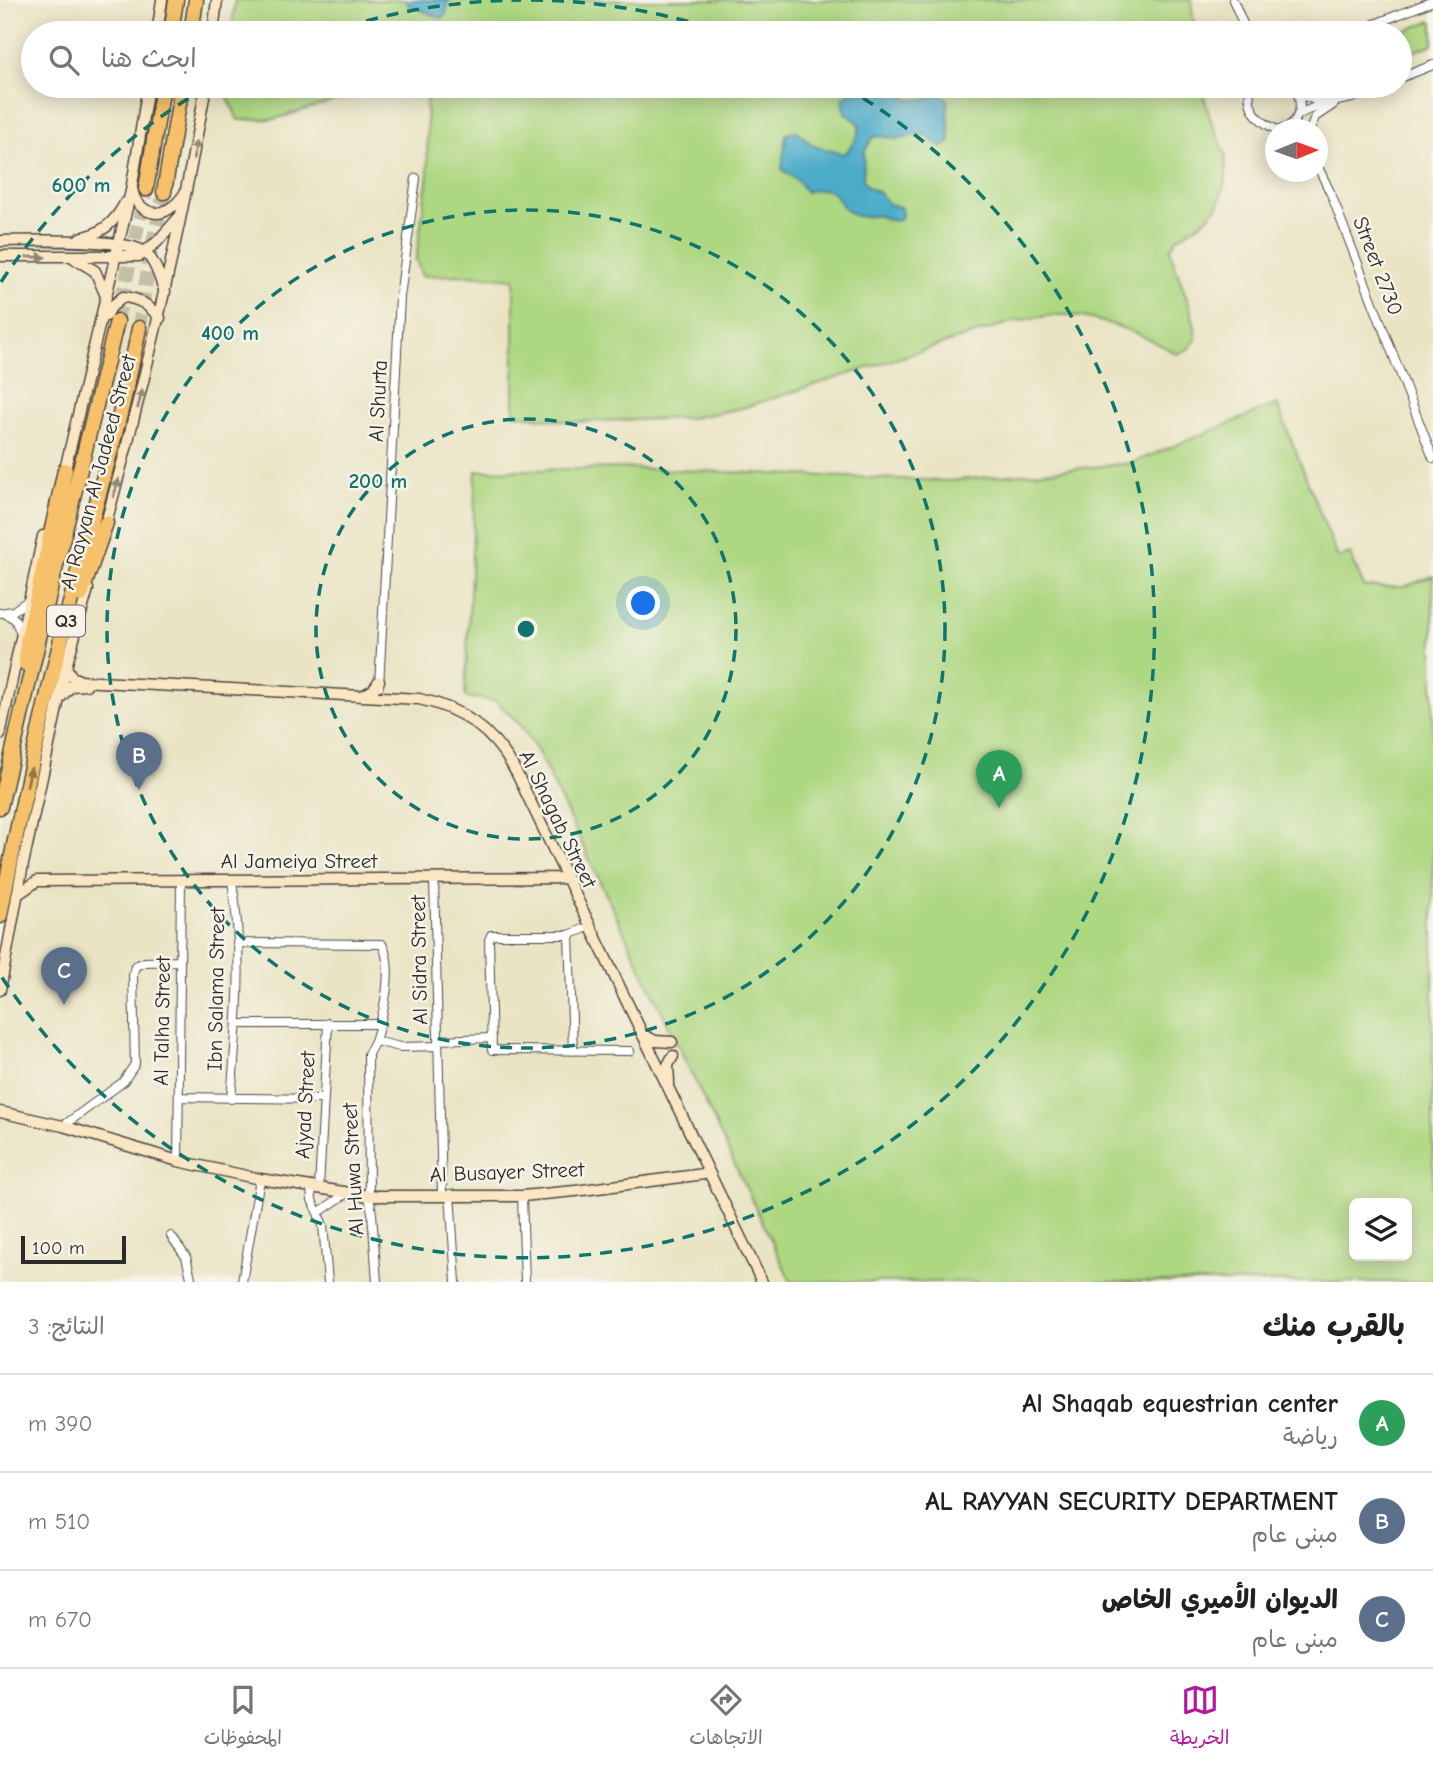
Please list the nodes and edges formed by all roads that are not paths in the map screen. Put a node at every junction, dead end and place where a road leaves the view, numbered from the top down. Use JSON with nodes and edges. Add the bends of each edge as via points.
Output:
{"nodes":[{"id":1,"x":162,"y":0,"type":"edge"},
{"id":2,"x":176,"y":0,"type":"edge"},
{"id":3,"x":196,"y":0,"type":"edge"},
{"id":4,"x":217,"y":0,"type":"edge"},
{"id":5,"x":1233,"y":0,"type":"edge"},
{"id":6,"x":1433,"y":1,"type":"edge"},
{"id":7,"x":159,"y":21,"type":"edge"},
{"id":8,"x":173,"y":21,"type":"edge"},
{"id":9,"x":193,"y":21,"type":"edge"},
{"id":10,"x":214,"y":21,"type":"edge"},
{"id":11,"x":1242,"y":21,"type":"edge"},
{"id":12,"x":1382,"y":21,"type":"edge"},
{"id":13,"x":1433,"y":65,"type":"edge"},
{"id":14,"x":1412,"y":73,"type":"edge"},
{"id":15,"x":147,"y":98,"type":"edge"},
{"id":16,"x":160,"y":98,"type":"edge"},
{"id":17,"x":181,"y":98,"type":"edge"},
{"id":18,"x":204,"y":98,"type":"edge"},
{"id":19,"x":1250,"y":98,"type":"edge"},
{"id":20,"x":1299,"y":98,"type":"edge"},
{"id":21,"x":1307,"y":98,"type":"edge"},
{"id":22,"x":1327,"y":98,"type":"edge"},
{"id":23,"x":1350,"y":98,"type":"edge"},
{"id":24,"x":1342,"y":101,"type":"junction"},
{"id":25,"x":1326,"y":104,"type":"junction"},
{"id":26,"x":1298,"y":116,"type":"junction"},
{"id":27,"x":1296,"y":119,"type":"edge"},
{"id":28,"x":1298,"y":119,"type":"edge"},
{"id":29,"x":1314,"y":119,"type":"edge"},
{"id":30,"x":1265,"y":123,"type":"edge"},
{"id":31,"x":416,"y":178,"type":"dead end"},
{"id":32,"x":1325,"y":182,"type":"edge"},
{"id":33,"x":136,"y":188,"type":"junction"},
{"id":34,"x":164,"y":192,"type":"tunnel mouth"},
{"id":35,"x":186,"y":192,"type":"junction"},
{"id":36,"x":182,"y":214,"type":"junction"},
{"id":37,"x":65,"y":240,"type":"junction"},
{"id":38,"x":0,"y":241,"type":"edge"},
{"id":39,"x":119,"y":245,"type":"junction"},
{"id":40,"x":145,"y":253,"type":"junction"},
{"id":41,"x":0,"y":256,"type":"edge"},
{"id":42,"x":73,"y":257,"type":"junction"},
{"id":43,"x":115,"y":258,"type":"junction"},
{"id":44,"x":165,"y":295,"type":"junction"},
{"id":45,"x":106,"y":298,"type":"junction"},
{"id":46,"x":160,"y":318,"type":"junction"},
{"id":47,"x":117,"y":321,"type":"tunnel mouth"},
{"id":48,"x":139,"y":328,"type":"tunnel mouth"},
{"id":49,"x":98,"y":331,"type":"junction"},
{"id":50,"x":1433,"y":458,"type":"edge"},
{"id":51,"x":65,"y":470,"type":"junction"},
{"id":52,"x":106,"y":523,"type":"junction"},
{"id":53,"x":29,"y":600,"type":"junction"},
{"id":54,"x":2,"y":613,"type":"edge"},
{"id":55,"x":21,"y":634,"type":"junction"},
{"id":56,"x":66,"y":667,"type":"junction"},
{"id":57,"x":381,"y":681,"type":"junction"},
{"id":58,"x":167,"y":687,"type":"junction"},
{"id":59,"x":26,"y":694,"type":"junction"},
{"id":60,"x":304,"y":694,"type":"junction"},
{"id":61,"x":364,"y":695,"type":"junction"},
{"id":62,"x":381,"y":696,"type":"junction"},
{"id":63,"x":396,"y":697,"type":"junction"},
{"id":64,"x":55,"y":700,"type":"junction"},
{"id":65,"x":41,"y":726,"type":"junction"},
{"id":66,"x":0,"y":735,"type":"edge"},
{"id":67,"x":0,"y":807,"type":"edge"},
{"id":68,"x":547,"y":842,"type":"junction"},
{"id":69,"x":23,"y":864,"type":"junction"},
{"id":70,"x":564,"y":878,"type":"junction"},
{"id":71,"x":434,"y":879,"type":"junction"},
{"id":72,"x":37,"y":881,"type":"junction"},
{"id":73,"x":181,"y":881,"type":"junction"},
{"id":74,"x":232,"y":881,"type":"junction"},
{"id":75,"x":17,"y":895,"type":"junction"},
{"id":76,"x":0,"y":916,"type":"edge"},
{"id":77,"x":586,"y":928,"type":"junction"},
{"id":78,"x":569,"y":934,"type":"junction"},
{"id":79,"x":237,"y":943,"type":"junction"},
{"id":80,"x":180,"y":961,"type":"junction"},
{"id":81,"x":0,"y":990,"type":"edge"},
{"id":82,"x":328,"y":1023,"type":"junction"},
{"id":83,"x":237,"y":1024,"type":"junction"},
{"id":84,"x":381,"y":1024,"type":"junction"},
{"id":85,"x":642,"y":1034,"type":"junction"},
{"id":86,"x":492,"y":1038,"type":"junction"},
{"id":87,"x":375,"y":1041,"type":"junction"},
{"id":88,"x":672,"y":1042,"type":"dead end"},
{"id":89,"x":438,"y":1043,"type":"junction"},
{"id":90,"x":573,"y":1051,"type":"junction"},
{"id":91,"x":630,"y":1051,"type":"dead end"},
{"id":92,"x":673,"y":1056,"type":"dead end"},
{"id":93,"x":179,"y":1097,"type":"junction"},
{"id":94,"x":230,"y":1099,"type":"junction"},
{"id":95,"x":322,"y":1099,"type":"junction"},
{"id":96,"x":0,"y":1112,"type":"edge"},
{"id":97,"x":686,"y":1124,"type":"junction"},
{"id":98,"x":63,"y":1126,"type":"junction"},
{"id":99,"x":178,"y":1161,"type":"junction"},
{"id":100,"x":704,"y":1174,"type":"junction"},
{"id":101,"x":260,"y":1179,"type":"junction"},
{"id":102,"x":315,"y":1188,"type":"junction"},
{"id":103,"x":347,"y":1193,"type":"junction"},
{"id":104,"x":446,"y":1194,"type":"junction"},
{"id":105,"x":369,"y":1196,"type":"junction"},
{"id":106,"x":522,"y":1196,"type":"junction"},
{"id":107,"x":318,"y":1213,"type":"junction"},
{"id":108,"x":171,"y":1236,"type":"dead end"},
{"id":109,"x":192,"y":1282,"type":"edge"},
{"id":110,"x":242,"y":1282,"type":"edge"},
{"id":111,"x":328,"y":1282,"type":"edge"},
{"id":112,"x":377,"y":1282,"type":"edge"},
{"id":113,"x":456,"y":1282,"type":"edge"},
{"id":114,"x":526,"y":1282,"type":"edge"},
{"id":115,"x":756,"y":1282,"type":"edge"},
{"id":116,"x":762,"y":1282,"type":"edge"}],
"edges":[{"from":1,"to":7,"type":"street"},
{"from":2,"to":8,"type":"highway"},
{"from":3,"to":9,"type":"highway"},
{"from":4,"to":10,"type":"street"},
{"from":5,"to":11,"type":"street"},
{"from":6,"to":12,"type":"street"},
{"from":13,"to":14,"type":"street"},
{"from":15,"to":33,"type":"street","name":"Al Rayyan Al Jadeed Street"},
{"from":16,"to":33,"type":"highway","name":"Al Rayyan Al Jadeed Street"},
{"from":17,"to":34,"type":"highway"},
{"from":35,"to":18,"type":"street","name":"Al Rayyan Al Jadeed Street","one_way":true},
{"from":19,"to":30,"type":"street","via":[[1256,115]]},
{"from":20,"to":26,"type":"street"},
{"from":21,"to":25,"type":"street"},
{"from":22,"to":24,"type":"street"},
{"from":23,"to":24,"type":"street"},
{"from":24,"to":25,"type":"street"},
{"from":24,"to":29,"type":"street"},
{"from":25,"to":26,"type":"street"},
{"from":26,"to":27,"type":"street"},
{"from":26,"to":28,"type":"street"},
{"from":31,"to":57,"type":"street","name":"Al Shurta","via":[[400,297]]},
{"from":32,"to":50,"type":"street","name":"Street 2730"},
{"from":33,"to":35,"type":"street","via":[[136,201],[156,213],[171,208]]},
{"from":33,"to":37,"type":"street","via":[[113,223],[101,232]]},
{"from":33,"to":39,"type":"street","name":"Al Rayyan Al Jadeed Street"},
{"from":35,"to":36,"type":"street","name":"Al Rayyan Al Jadeed Street"},
{"from":36,"to":40,"type":"street"},
{"from":36,"to":44,"type":"street","name":"Al Rayyan Al Jadeed Street"},
{"from":37,"to":38,"type":"street"},
{"from":37,"to":39,"type":"street"},
{"from":39,"to":40,"type":"street"},
{"from":39,"to":43,"type":"street","name":"Al Rayyan Al Jadeed Street"},
{"from":40,"to":43,"type":"street"},
{"from":40,"to":44,"type":"street","via":[[156,267]]},
{"from":41,"to":42,"type":"street","one_way":true},
{"from":42,"to":43,"type":"street"},
{"from":42,"to":45,"type":"street","via":[[95,271]]},
{"from":43,"to":45,"type":"street","name":"Al Rayyan Al Jadeed Street"},
{"from":44,"to":46,"type":"street","name":"Al Rayyan Al Jadeed Street"},
{"from":45,"to":49,"type":"street","name":"Al Rayyan Al Jadeed Street"},
{"from":46,"to":49,"type":"street","via":[[143,302],[123,297],[111,307]]},
{"from":52,"to":46,"type":"street","name":"Al Rayyan Al Jadeed Street","one_way":true},
{"from":47,"to":59,"type":"highway","name":"Al Rayyan Al Jadeed Street","number":"Q3"},
{"from":48,"to":64,"type":"highway","name":"Al Rayyan Al Jadeed Street","number":"Q3"},
{"from":49,"to":51,"type":"street","name":"Al Rayyan Al Jadeed Street"},
{"from":51,"to":53,"type":"street","name":"Al Rayyan Al Jadeed Street","via":[[49,514]]},
{"from":51,"to":59,"type":"highway","via":[[27,642]]},
{"from":52,"to":56,"type":"street","name":"Al Rayyan Al Jadeed Street"},
{"from":52,"to":64,"type":"highway"},
{"from":53,"to":54,"type":"street"},
{"from":53,"to":55,"type":"street","name":"Al Rayyan Al Jadeed Street"},
{"from":54,"to":55,"type":"street","via":[[19,624]]},
{"from":55,"to":66,"type":"street","name":"Al Rayyan Al Jadeed Street"},
{"from":56,"to":58,"type":"street","name":"Al Shagab Street","via":[[78,680]]},
{"from":56,"to":64,"type":"street","name":"Al Rayyan Al Jadeed Street"},
{"from":57,"to":61,"type":"street"},
{"from":57,"to":62,"type":"street","name":"Al Shurta"},
{"from":57,"to":63,"type":"street"},
{"from":58,"to":60,"type":"street","name":"Al Shagab Street"},
{"from":58,"to":64,"type":"street","name":"Al Shagab Street","via":[[80,684],[67,688]]},
{"from":59,"to":67,"type":"highway","name":"Al Rayyan Al Jadeed Street","number":"Q3"},
{"from":60,"to":61,"type":"street","name":"Al Shagab Street"},
{"from":60,"to":68,"type":"street","name":"Al Shagab Street","via":[[418,703],[466,721],[504,760]]},
{"from":61,"to":62,"type":"street","name":"Al Shagab Street"},
{"from":62,"to":63,"type":"street","name":"Al Shagab Street"},
{"from":63,"to":68,"type":"street","name":"Al Shagab Street","via":[[444,706],[469,718],[490,736],[513,765]]},
{"from":64,"to":65,"type":"highway","name":"Al Rayyan Al Jadeed Street","number":"Q3"},
{"from":64,"to":65,"type":"highway"},
{"from":64,"to":69,"type":"street","name":"Al Rayyan Al Jadeed Street"},
{"from":76,"to":65,"type":"highway","name":"Al Rayyan Al Jadeed Street","number":"Q3","one_way":true},
{"from":68,"to":70,"type":"street","name":"Al Shagab Street"},
{"from":69,"to":72,"type":"street","via":[[25,872]]},
{"from":69,"to":75,"type":"street","name":"Al Rayyan Al Jadeed Street"},
{"from":70,"to":71,"type":"street","name":"Al Jameiya Street"},
{"from":70,"to":77,"type":"street","name":"Al Shagab Street"},
{"from":70,"to":85,"type":"street","name":"Al Shagab Street"},
{"from":71,"to":74,"type":"street","name":"Al Jameiya Street"},
{"from":71,"to":89,"type":"street","name":"Al Sidra Street"},
{"from":72,"to":73,"type":"street","name":"Al Jameiya Street"},
{"from":72,"to":75,"type":"street"},
{"from":73,"to":74,"type":"street","name":"Al Jameiya Street"},
{"from":73,"to":80,"type":"street","name":"Al Talha Street"},
{"from":74,"to":79,"type":"street","name":"Ibn Salama Street"},
{"from":75,"to":81,"type":"street","name":"Al Rayyan Al Jadeed Street"},
{"from":77,"to":78,"type":"street"},
{"from":77,"to":100,"type":"street","name":"Al Shagab Street"},
{"from":78,"to":86,"type":"street","via":[[491,935]]},
{"from":78,"to":90,"type":"street"},
{"from":79,"to":83,"type":"street","name":"Ibn Salama Street"},
{"from":79,"to":84,"type":"street","via":[[382,944],[387,986]]},
{"from":80,"to":93,"type":"street","name":"Al Talha Street"},
{"from":80,"to":98,"type":"street","via":[[145,962],[135,967],[135,1064],[123,1082]]},
{"from":82,"to":83,"type":"street"},
{"from":82,"to":84,"type":"street"},
{"from":82,"to":95,"type":"street","name":"Ajyad Street"},
{"from":83,"to":94,"type":"street","name":"Ibn Salama Street"},
{"from":84,"to":87,"type":"street"},
{"from":85,"to":88,"type":"street"},
{"from":85,"to":97,"type":"street","name":"Al Shagab Street"},
{"from":86,"to":89,"type":"street","name":"Al Sidra Street"},
{"from":86,"to":90,"type":"street","via":[[492,1050]]},
{"from":87,"to":89,"type":"street","name":"Al Sidra Street","via":[[400,1047]]},
{"from":87,"to":105,"type":"street","name":"Al Huwa Street","via":[[368,1054]]},
{"from":89,"to":104,"type":"street","name":"Al Sidra Street"},
{"from":90,"to":91,"type":"street"},
{"from":92,"to":97,"type":"street","via":[[668,1075]]},
{"from":93,"to":94,"type":"street"},
{"from":93,"to":99,"type":"street","name":"Al Talha Street"},
{"from":94,"to":95,"type":"street"},
{"from":95,"to":102,"type":"street","name":"Ajyad Street"},
{"from":96,"to":98,"type":"street","name":"Al Busayer Street"},
{"from":97,"to":116,"type":"street","name":"Al Shagab Street"},
{"from":98,"to":99,"type":"street","name":"Al Busayer Street"},
{"from":99,"to":101,"type":"street","name":"Al Busayer Street"},
{"from":100,"to":106,"type":"street","name":"Al Busayer Street"},
{"from":100,"to":115,"type":"street","name":"Al Shagab Street"},
{"from":101,"to":102,"type":"street","name":"Al Busayer Street"},
{"from":101,"to":110,"type":"street"},
{"from":102,"to":103,"type":"street","name":"Al Busayer Street"},
{"from":102,"to":107,"type":"street","via":[[312,1200]]},
{"from":103,"to":105,"type":"street","name":"Al Busayer Street"},
{"from":103,"to":107,"type":"street"},
{"from":104,"to":105,"type":"street","name":"Al Busayer Street"},
{"from":104,"to":106,"type":"street","name":"Al Busayer Street"},
{"from":104,"to":113,"type":"street","name":"Al Sidra Street"},
{"from":105,"to":112,"type":"street","name":"Al Huwa Street"},
{"from":106,"to":114,"type":"street"},
{"from":107,"to":111,"type":"street"},
{"from":108,"to":109,"type":"street","via":[[186,1257]]}]}
